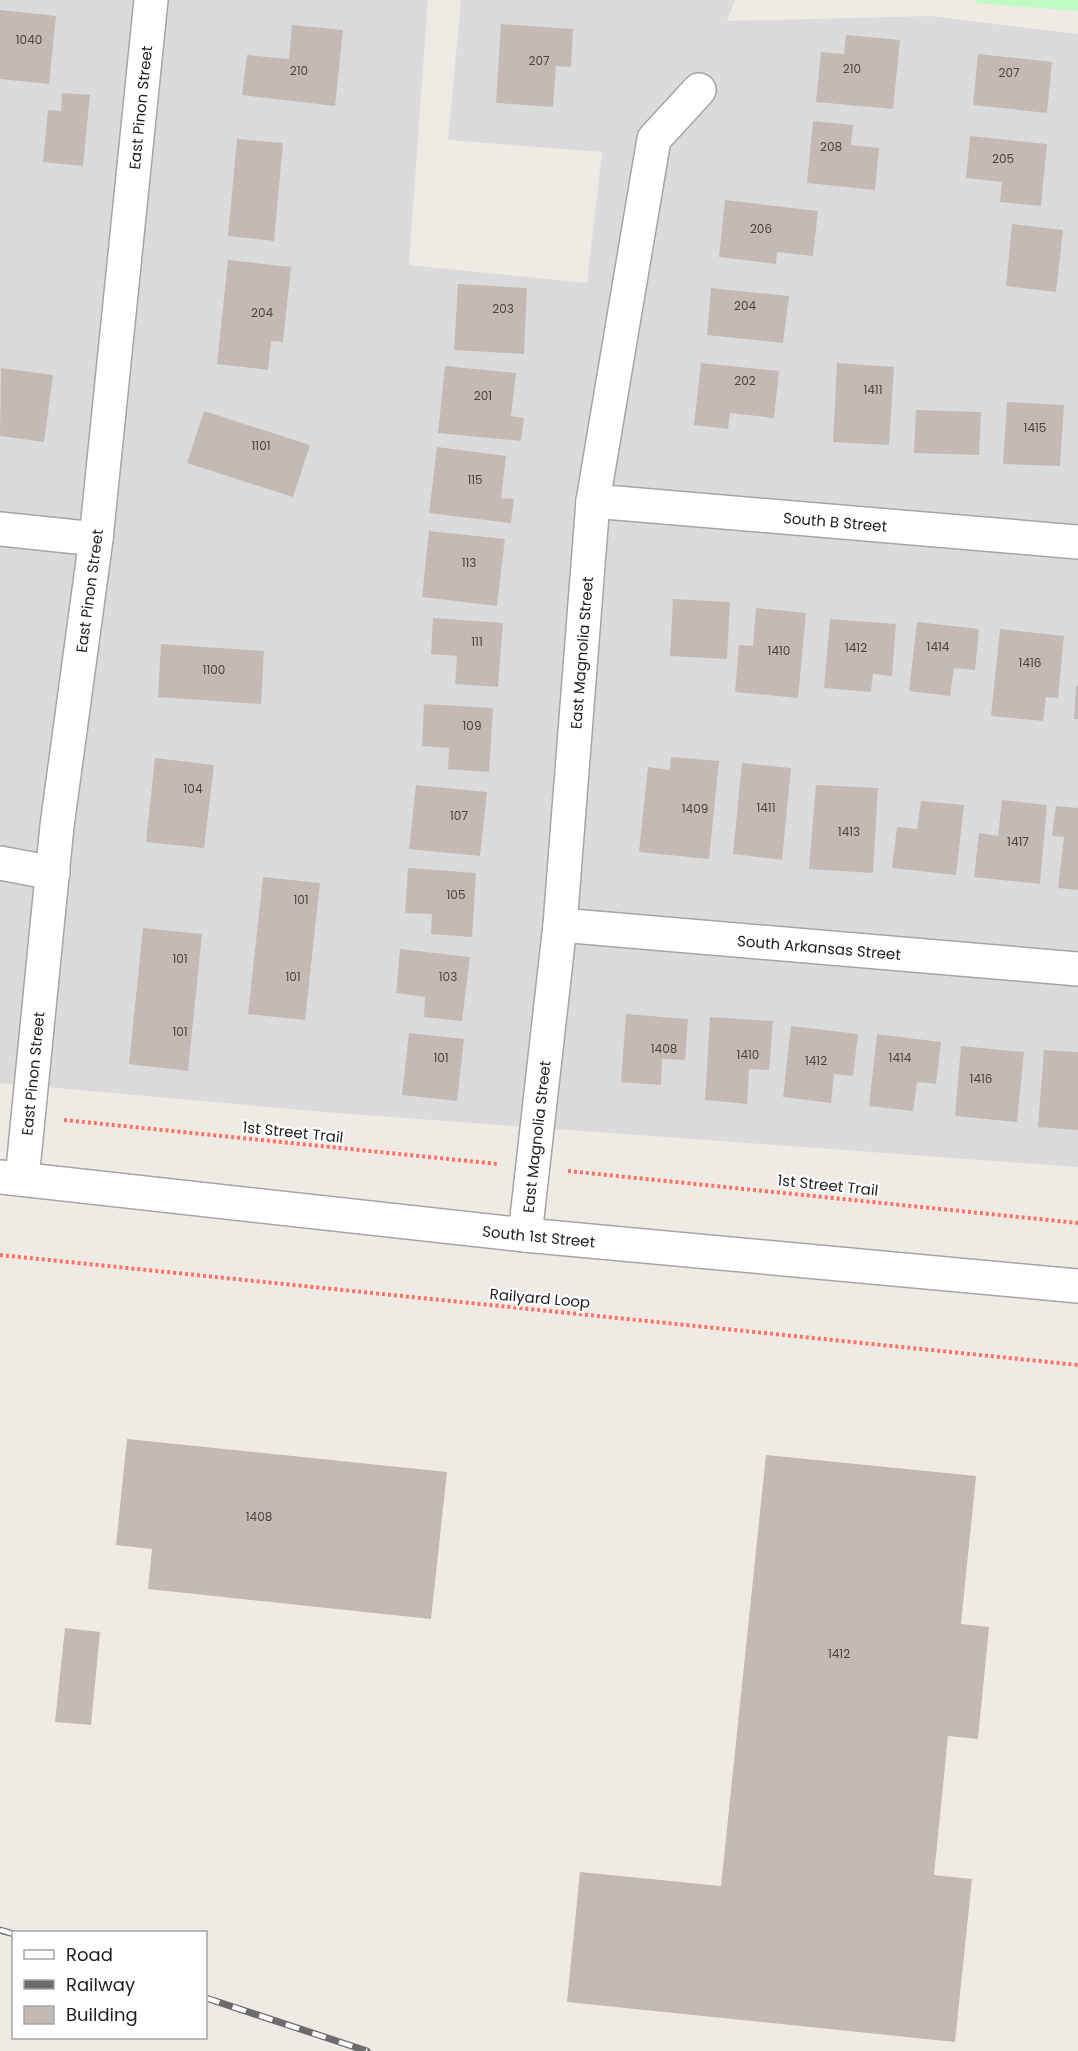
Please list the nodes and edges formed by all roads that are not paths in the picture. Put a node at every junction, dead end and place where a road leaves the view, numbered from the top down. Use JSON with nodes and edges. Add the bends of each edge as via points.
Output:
{"nodes":[{"id":1,"x":151,"y":0,"type":"edge"},
{"id":2,"x":699,"y":90,"type":"dead end"},
{"id":3,"x":593,"y":501,"type":"junction"},
{"id":4,"x":0,"y":529,"type":"edge"},
{"id":5,"x":96,"y":539,"type":"junction"},
{"id":6,"x":1078,"y":542,"type":"edge"},
{"id":7,"x":0,"y":863,"type":"edge"},
{"id":8,"x":53,"y":873,"type":"junction"},
{"id":9,"x":560,"y":925,"type":"junction"},
{"id":10,"x":1078,"y":969,"type":"edge"},
{"id":11,"x":11,"y":1178,"type":"edge"},
{"id":12,"x":525,"y":1235,"type":"junction"},
{"id":13,"x":1078,"y":1286,"type":"edge"}],
"edges":[{"from":1,"to":5,"type":"street","name":"East Pinon Street"},
{"from":2,"to":3,"type":"street","name":"East Magnolia Street","via":[[654,139]]},
{"from":3,"to":6,"type":"street","name":"South B Street"},
{"from":3,"to":9,"type":"street","name":"East Magnolia Street"},
{"from":4,"to":5,"type":"street"},
{"from":5,"to":8,"type":"street","name":"East Pinon Street"},
{"from":7,"to":8,"type":"street"},
{"from":8,"to":11,"type":"street","name":"East Pinon Street"},
{"from":9,"to":10,"type":"street","name":"South Arkansas Street"},
{"from":9,"to":12,"type":"street","name":"East Magnolia Street"},
{"from":11,"to":12,"type":"street","name":"South 1st Street"},
{"from":12,"to":13,"type":"street","name":"South 1st Street"}]}
